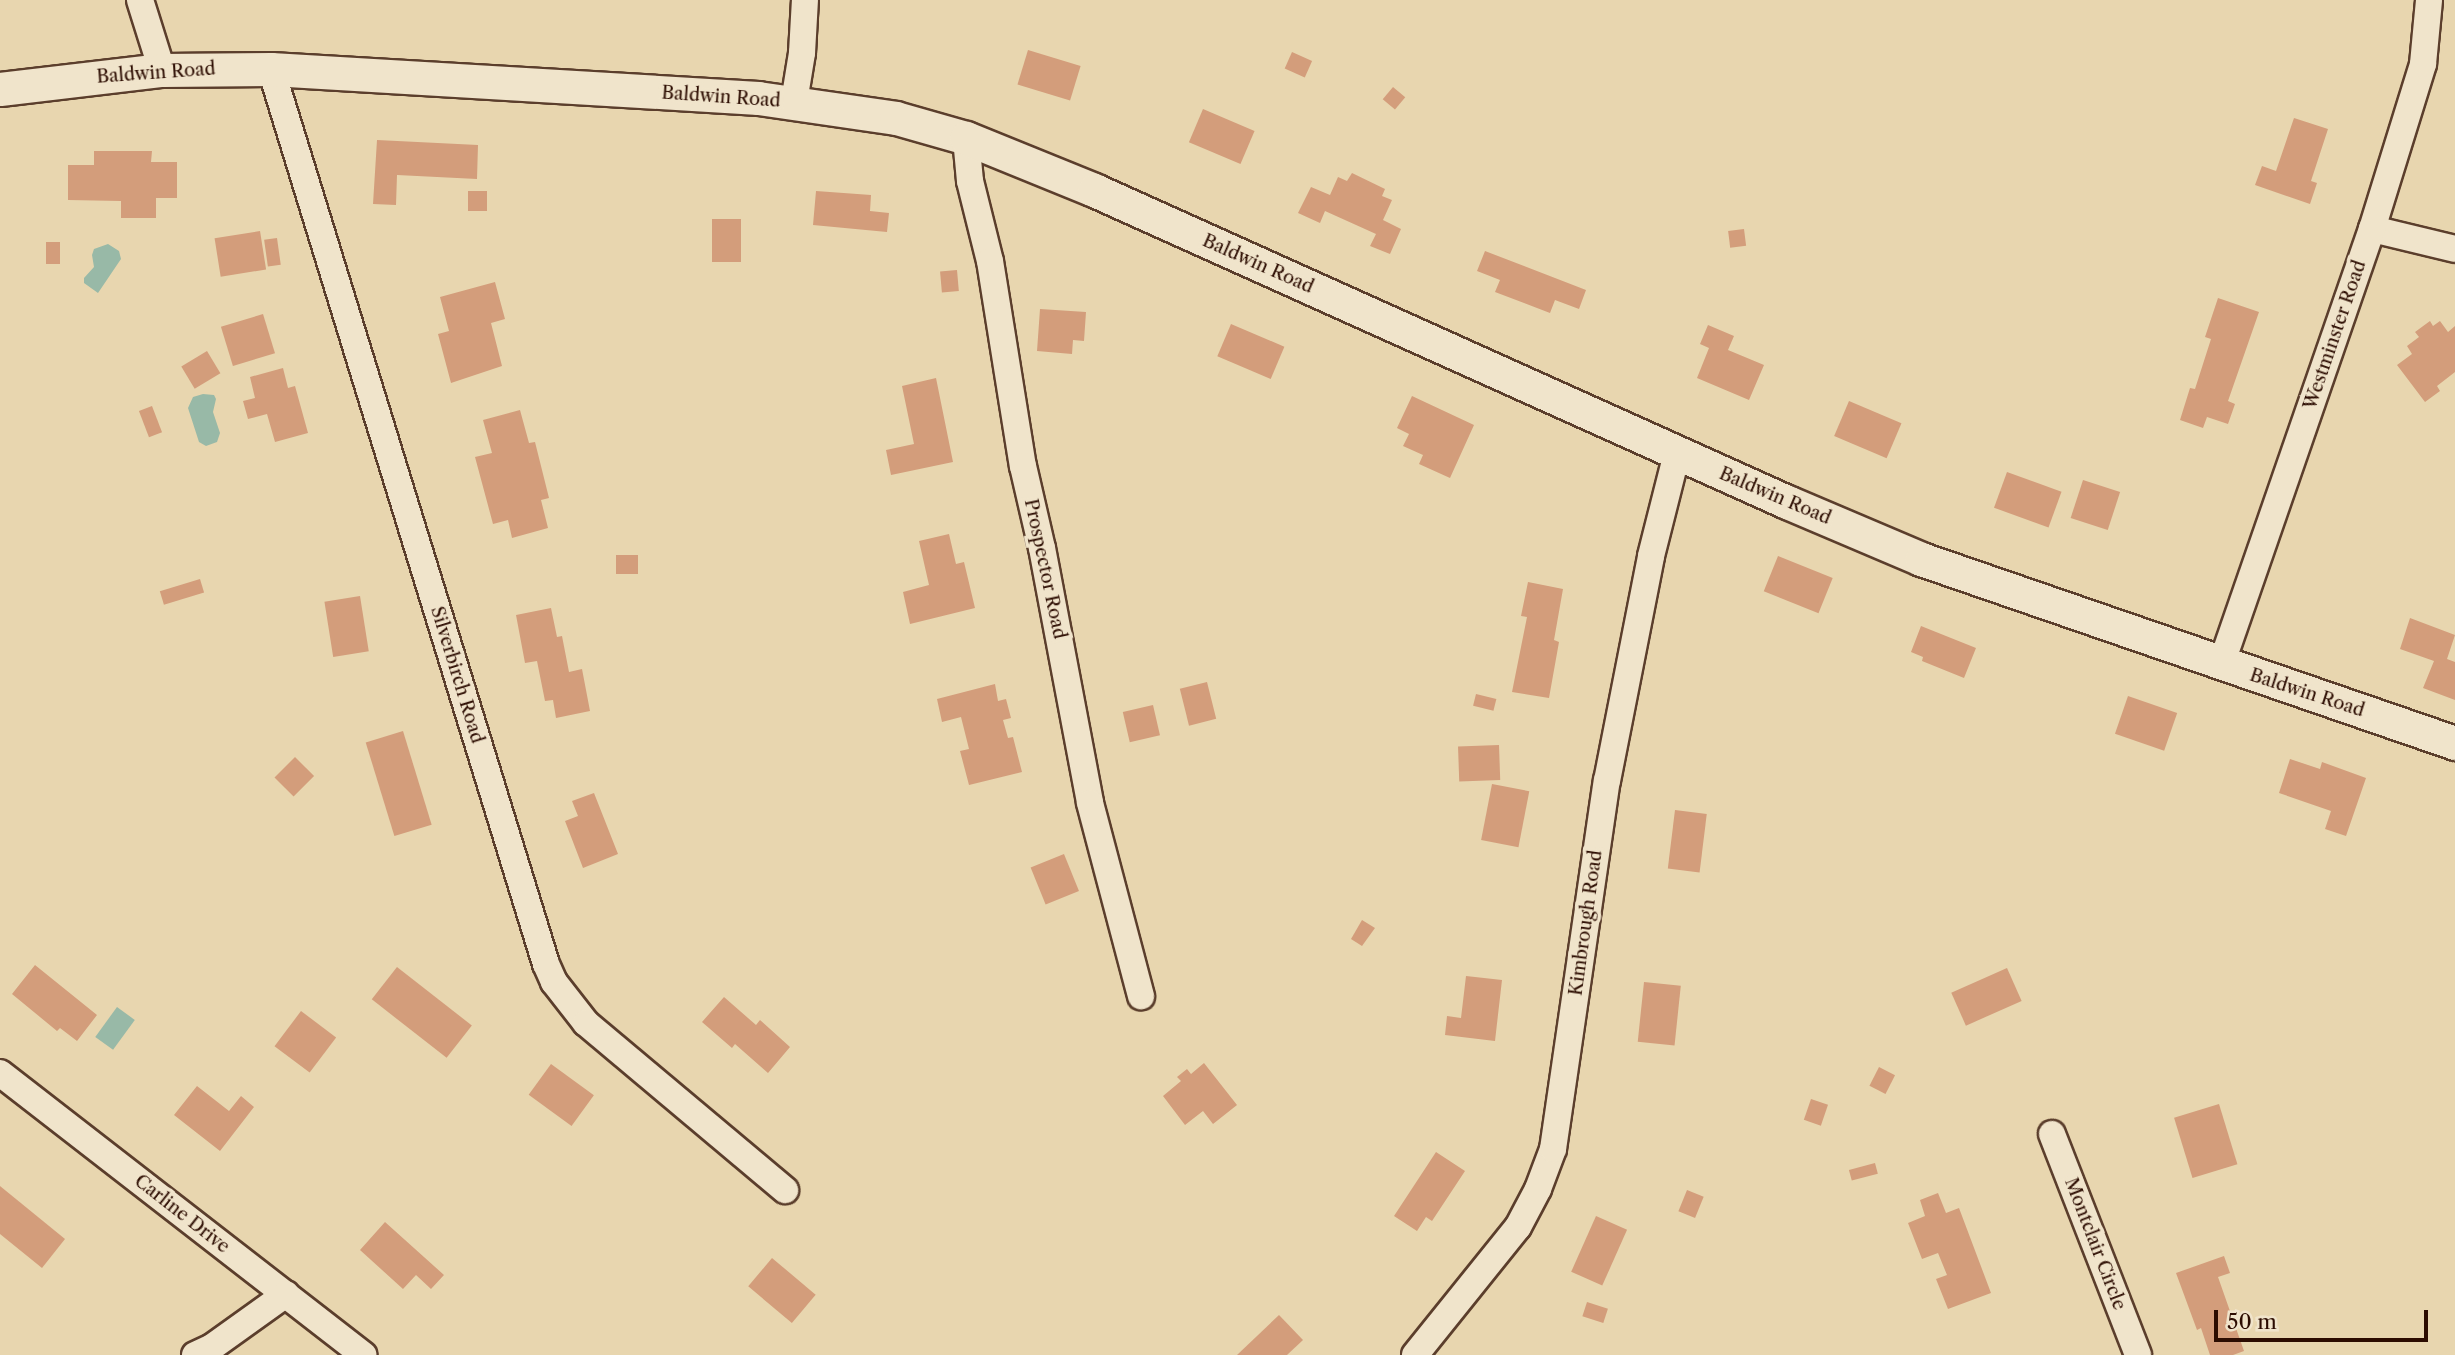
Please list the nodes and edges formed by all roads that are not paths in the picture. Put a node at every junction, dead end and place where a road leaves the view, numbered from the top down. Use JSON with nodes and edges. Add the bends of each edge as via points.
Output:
{"nodes":[{"id":1,"x":140,"y":0,"type":"edge"},
{"id":2,"x":806,"y":0,"type":"edge"},
{"id":3,"x":2429,"y":0,"type":"edge"},
{"id":4,"x":271,"y":69,"type":"junction"},
{"id":5,"x":162,"y":70,"type":"junction"},
{"id":6,"x":0,"y":89,"type":"edge"},
{"id":7,"x":794,"y":102,"type":"junction"},
{"id":8,"x":966,"y":138,"type":"junction"},
{"id":9,"x":2372,"y":229,"type":"junction"},
{"id":10,"x":2455,"y":249,"type":"edge"},
{"id":11,"x":1677,"y":453,"type":"junction"},
{"id":12,"x":2221,"y":665,"type":"junction"},
{"id":13,"x":2455,"y":743,"type":"edge"},
{"id":14,"x":1141,"y":996,"type":"dead end"},
{"id":15,"x":0,"y":1073,"type":"edge"},
{"id":16,"x":2052,"y":1134,"type":"dead end"},
{"id":17,"x":786,"y":1190,"type":"dead end"},
{"id":18,"x":286,"y":1293,"type":"junction"},
{"id":19,"x":195,"y":1355,"type":"edge"},
{"id":20,"x":364,"y":1355,"type":"edge"},
{"id":21,"x":1415,"y":1355,"type":"edge"},
{"id":22,"x":2138,"y":1355,"type":"edge"}],
"edges":[{"from":1,"to":5,"type":"street"},
{"from":2,"to":7,"type":"street"},
{"from":3,"to":9,"type":"street","name":"Westminster Road","via":[[2423,64]]},
{"from":4,"to":5,"type":"street","name":"Baldwin Road"},
{"from":4,"to":7,"type":"street","name":"Baldwin Road"},
{"from":4,"to":17,"type":"street","name":"Silverbirch Road","via":[[554,982],[586,1023]]},
{"from":5,"to":6,"type":"street","name":"Baldwin Road"},
{"from":7,"to":8,"type":"street","name":"Baldwin Road","via":[[897,118]]},
{"from":8,"to":11,"type":"street","name":"Baldwin Road","via":[[1149,215]]},
{"from":8,"to":14,"type":"street","name":"Prospector Road","via":[[1023,466],[1090,803]]},
{"from":9,"to":10,"type":"street"},
{"from":9,"to":12,"type":"street","name":"Westminster Road"},
{"from":11,"to":12,"type":"street","name":"Baldwin Road","via":[[1944,568]]},
{"from":11,"to":21,"type":"street","name":"Kimbrough Road","via":[[1651,555],[1612,755],[1553,1149],[1518,1227]]},
{"from":12,"to":13,"type":"street","name":"Baldwin Road"},
{"from":15,"to":18,"type":"street","name":"Carline Drive"},
{"from":16,"to":22,"type":"street","name":"Montclair Circle"},
{"from":18,"to":19,"type":"street"},
{"from":18,"to":20,"type":"street","name":"Carline Drive"}]}
